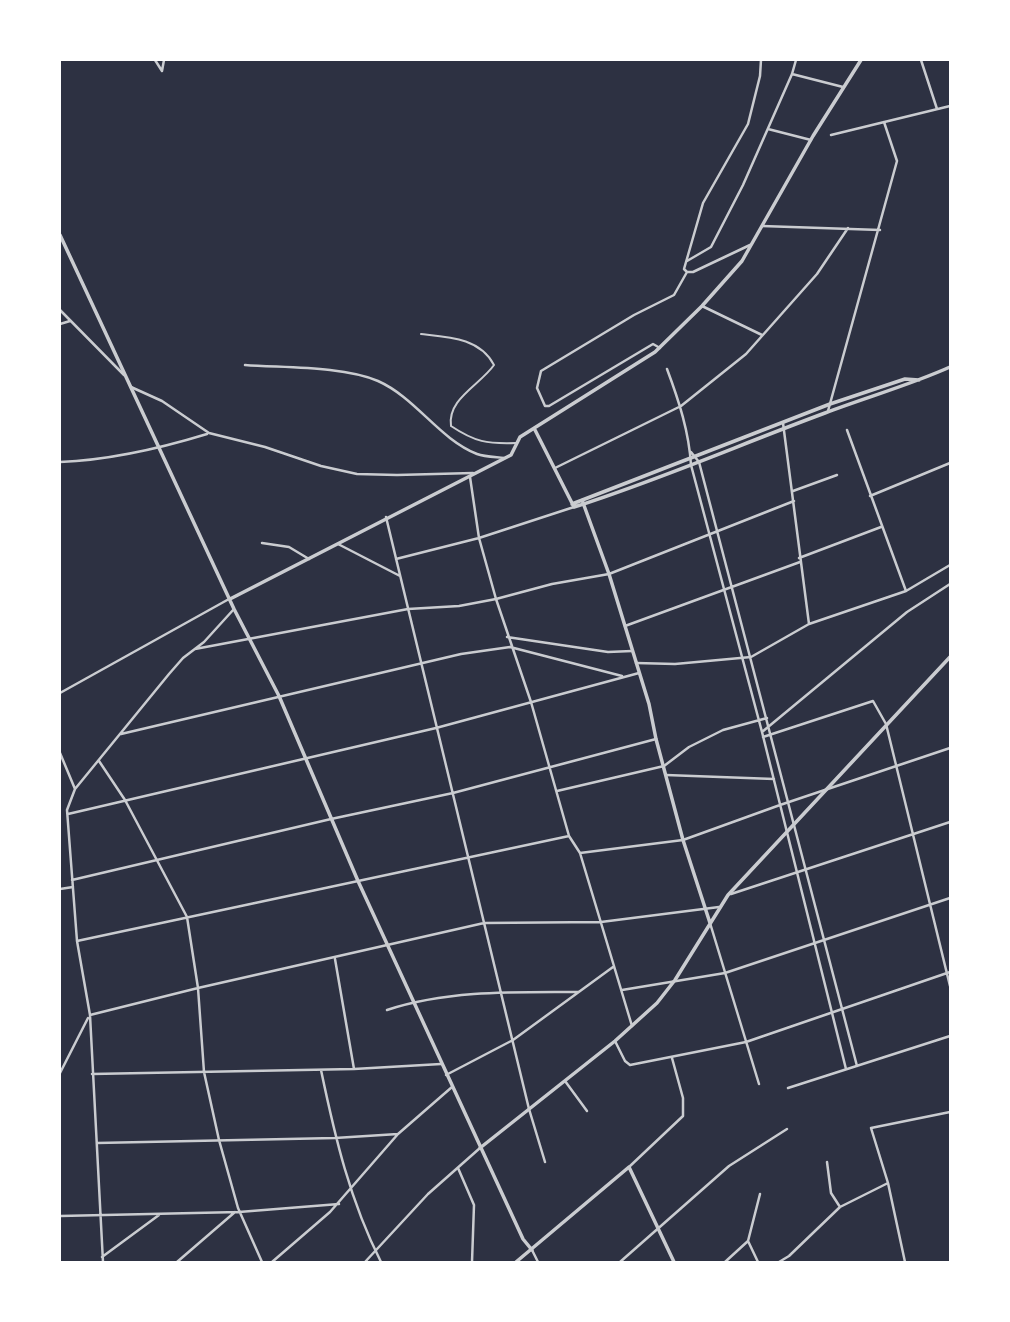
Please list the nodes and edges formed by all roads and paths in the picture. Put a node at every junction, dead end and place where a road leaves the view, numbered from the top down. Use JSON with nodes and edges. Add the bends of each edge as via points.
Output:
{"nodes":[{"id":1,"x":155,"y":60,"type":"edge"},
{"id":2,"x":164,"y":60,"type":"edge"},
{"id":3,"x":761,"y":60,"type":"edge"},
{"id":4,"x":796,"y":60,"type":"edge"},
{"id":5,"x":861,"y":60,"type":"edge"},
{"id":6,"x":921,"y":60,"type":"edge"},
{"id":7,"x":792,"y":74,"type":"junction"},
{"id":8,"x":844,"y":87,"type":"junction"},
{"id":9,"x":950,"y":106,"type":"edge"},
{"id":10,"x":937,"y":109,"type":"junction"},
{"id":11,"x":884,"y":122,"type":"junction"},
{"id":12,"x":768,"y":129,"type":"junction"},
{"id":13,"x":831,"y":135,"type":"dead end"},
{"id":14,"x":811,"y":140,"type":"junction"},
{"id":15,"x":762,"y":226,"type":"junction"},
{"id":16,"x":848,"y":228,"type":"junction"},
{"id":17,"x":880,"y":230,"type":"junction"},
{"id":18,"x":60,"y":236,"type":"edge"},
{"id":19,"x":751,"y":245,"type":"junction"},
{"id":20,"x":686,"y":262,"type":"junction"},
{"id":21,"x":687,"y":272,"type":"junction"},
{"id":22,"x":702,"y":306,"type":"junction"},
{"id":23,"x":60,"y":310,"type":"edge"},
{"id":24,"x":70,"y":321,"type":"junction"},
{"id":25,"x":60,"y":324,"type":"edge"},
{"id":26,"x":421,"y":334,"type":"dead end"},
{"id":27,"x":762,"y":335,"type":"junction"},
{"id":28,"x":660,"y":348,"type":"junction"},
{"id":29,"x":245,"y":365,"type":"dead end"},
{"id":30,"x":950,"y":367,"type":"edge"},
{"id":31,"x":667,"y":369,"type":"dead end"},
{"id":32,"x":125,"y":376,"type":"junction"},
{"id":33,"x":921,"y":380,"type":"junction"},
{"id":34,"x":131,"y":387,"type":"junction"},
{"id":35,"x":830,"y":404,"type":"junction"},
{"id":36,"x":681,"y":406,"type":"junction"},
{"id":37,"x":828,"y":411,"type":"junction"},
{"id":38,"x":784,"y":426,"type":"junction"},
{"id":39,"x":534,"y":428,"type":"junction"},
{"id":40,"x":847,"y":430,"type":"dead end"},
{"id":41,"x":209,"y":433,"type":"junction"},
{"id":42,"x":517,"y":443,"type":"junction"},
{"id":43,"x":159,"y":449,"type":"junction"},
{"id":44,"x":504,"y":458,"type":"junction"},
{"id":45,"x":693,"y":458,"type":"junction"},
{"id":46,"x":60,"y":462,"type":"edge"},
{"id":47,"x":699,"y":463,"type":"junction"},
{"id":48,"x":950,"y":463,"type":"edge"},
{"id":49,"x":691,"y":465,"type":"junction"},
{"id":50,"x":555,"y":468,"type":"junction"},
{"id":51,"x":476,"y":473,"type":"junction"},
{"id":52,"x":837,"y":475,"type":"dead end"},
{"id":53,"x":470,"y":477,"type":"junction"},
{"id":54,"x":793,"y":491,"type":"junction"},
{"id":55,"x":870,"y":496,"type":"junction"},
{"id":56,"x":794,"y":501,"type":"junction"},
{"id":57,"x":583,"y":502,"type":"junction"},
{"id":58,"x":573,"y":506,"type":"junction"},
{"id":59,"x":386,"y":517,"type":"junction"},
{"id":60,"x":881,"y":527,"type":"junction"},
{"id":61,"x":717,"y":531,"type":"junction"},
{"id":62,"x":709,"y":534,"type":"junction"},
{"id":63,"x":479,"y":538,"type":"junction"},
{"id":64,"x":262,"y":543,"type":"dead end"},
{"id":65,"x":336,"y":543,"type":"junction"},
{"id":66,"x":309,"y":559,"type":"junction"},
{"id":67,"x":396,"y":559,"type":"junction"},
{"id":68,"x":800,"y":560,"type":"junction"},
{"id":69,"x":950,"y":565,"type":"edge"},
{"id":70,"x":609,"y":574,"type":"junction"},
{"id":71,"x":400,"y":576,"type":"junction"},
{"id":72,"x":950,"y":583,"type":"edge"},
{"id":73,"x":731,"y":587,"type":"junction"},
{"id":74,"x":723,"y":590,"type":"junction"},
{"id":75,"x":906,"y":591,"type":"junction"},
{"id":76,"x":229,"y":599,"type":"junction"},
{"id":77,"x":496,"y":599,"type":"junction"},
{"id":78,"x":234,"y":609,"type":"junction"},
{"id":79,"x":408,"y":609,"type":"junction"},
{"id":80,"x":809,"y":624,"type":"junction"},
{"id":81,"x":625,"y":626,"type":"junction"},
{"id":82,"x":507,"y":637,"type":"junction"},
{"id":83,"x":249,"y":638,"type":"junction"},
{"id":84,"x":510,"y":647,"type":"junction"},
{"id":85,"x":194,"y":649,"type":"junction"},
{"id":86,"x":632,"y":652,"type":"junction"},
{"id":87,"x":741,"y":657,"type":"junction"},
{"id":88,"x":751,"y":657,"type":"junction"},
{"id":89,"x":950,"y":657,"type":"edge"},
{"id":90,"x":422,"y":663,"type":"junction"},
{"id":91,"x":635,"y":663,"type":"junction"},
{"id":92,"x":639,"y":673,"type":"junction"},
{"id":93,"x":623,"y":677,"type":"junction"},
{"id":94,"x":60,"y":693,"type":"edge"},
{"id":95,"x":279,"y":696,"type":"junction"},
{"id":96,"x":531,"y":702,"type":"junction"},
{"id":97,"x":767,"y":718,"type":"junction"},
{"id":98,"x":758,"y":720,"type":"junction"},
{"id":99,"x":886,"y":724,"type":"junction"},
{"id":100,"x":769,"y":727,"type":"junction"},
{"id":101,"x":436,"y":728,"type":"junction"},
{"id":102,"x":762,"y":732,"type":"junction"},
{"id":103,"x":121,"y":734,"type":"junction"},
{"id":104,"x":772,"y":734,"type":"junction"},
{"id":105,"x":763,"y":737,"type":"junction"},
{"id":106,"x":656,"y":739,"type":"junction"},
{"id":107,"x":950,"y":748,"type":"edge"},
{"id":108,"x":60,"y":753,"type":"edge"},
{"id":109,"x":306,"y":757,"type":"junction"},
{"id":110,"x":99,"y":761,"type":"junction"},
{"id":111,"x":549,"y":766,"type":"junction"},
{"id":112,"x":664,"y":766,"type":"junction"},
{"id":113,"x":895,"y":767,"type":"junction"},
{"id":114,"x":666,"y":775,"type":"junction"},
{"id":115,"x":774,"y":779,"type":"junction"},
{"id":116,"x":75,"y":789,"type":"junction"},
{"id":117,"x":557,"y":791,"type":"junction"},
{"id":118,"x":825,"y":791,"type":"junction"},
{"id":119,"x":453,"y":793,"type":"junction"},
{"id":120,"x":125,"y":800,"type":"junction"},
{"id":121,"x":788,"y":802,"type":"junction"},
{"id":122,"x":780,"y":805,"type":"junction"},
{"id":123,"x":68,"y":814,"type":"junction"},
{"id":124,"x":331,"y":819,"type":"junction"},
{"id":125,"x":950,"y":822,"type":"edge"},
{"id":126,"x":794,"y":825,"type":"junction"},
{"id":127,"x":787,"y":832,"type":"junction"},
{"id":128,"x":914,"y":834,"type":"junction"},
{"id":129,"x":569,"y":836,"type":"junction"},
{"id":130,"x":683,"y":840,"type":"junction"},
{"id":131,"x":580,"y":853,"type":"junction"},
{"id":132,"x":156,"y":859,"type":"junction"},
{"id":133,"x":469,"y":859,"type":"junction"},
{"id":134,"x":806,"y":869,"type":"junction"},
{"id":135,"x":798,"y":872,"type":"junction"},
{"id":136,"x":72,"y":880,"type":"junction"},
{"id":137,"x":358,"y":881,"type":"junction"},
{"id":138,"x":73,"y":887,"type":"junction"},
{"id":139,"x":60,"y":888,"type":"edge"},
{"id":140,"x":728,"y":895,"type":"junction"},
{"id":141,"x":950,"y":898,"type":"edge"},
{"id":142,"x":931,"y":905,"type":"junction"},
{"id":143,"x":721,"y":907,"type":"junction"},
{"id":144,"x":706,"y":910,"type":"junction"},
{"id":145,"x":187,"y":917,"type":"junction"},
{"id":146,"x":601,"y":922,"type":"junction"},
{"id":147,"x":484,"y":923,"type":"junction"},
{"id":148,"x":710,"y":923,"type":"junction"},
{"id":149,"x":77,"y":941,"type":"junction"},
{"id":150,"x":825,"y":942,"type":"junction"},
{"id":151,"x":816,"y":945,"type":"junction"},
{"id":152,"x":387,"y":946,"type":"junction"},
{"id":153,"x":335,"y":957,"type":"junction"},
{"id":154,"x":614,"y":966,"type":"junction"},
{"id":155,"x":949,"y":973,"type":"edge"},
{"id":156,"x":725,"y":974,"type":"junction"},
{"id":157,"x":675,"y":980,"type":"junction"},
{"id":158,"x":950,"y":986,"type":"edge"},
{"id":159,"x":198,"y":988,"type":"junction"},
{"id":160,"x":622,"y":990,"type":"junction"},
{"id":161,"x":501,"y":992,"type":"junction"},
{"id":162,"x":578,"y":992,"type":"junction"},
{"id":163,"x":413,"y":1001,"type":"junction"},
{"id":164,"x":844,"y":1009,"type":"junction"},
{"id":165,"x":387,"y":1010,"type":"dead end"},
{"id":166,"x":834,"y":1013,"type":"junction"},
{"id":167,"x":90,"y":1015,"type":"junction"},
{"id":168,"x":632,"y":1026,"type":"junction"},
{"id":169,"x":950,"y":1036,"type":"edge"},
{"id":170,"x":513,"y":1040,"type":"junction"},
{"id":171,"x":615,"y":1041,"type":"junction"},
{"id":172,"x":746,"y":1042,"type":"junction"},
{"id":173,"x":671,"y":1057,"type":"junction"},
{"id":174,"x":441,"y":1064,"type":"junction"},
{"id":175,"x":857,"y":1066,"type":"junction"},
{"id":176,"x":354,"y":1069,"type":"junction"},
{"id":177,"x":846,"y":1069,"type":"junction"},
{"id":178,"x":321,"y":1070,"type":"junction"},
{"id":179,"x":205,"y":1072,"type":"junction"},
{"id":180,"x":60,"y":1073,"type":"edge"},
{"id":181,"x":92,"y":1074,"type":"junction"},
{"id":182,"x":446,"y":1075,"type":"junction"},
{"id":183,"x":565,"y":1081,"type":"junction"},
{"id":184,"x":759,"y":1084,"type":"dead end"},
{"id":185,"x":452,"y":1087,"type":"junction"},
{"id":186,"x":788,"y":1088,"type":"dead end"},
{"id":187,"x":529,"y":1109,"type":"junction"},
{"id":188,"x":587,"y":1111,"type":"dead end"},
{"id":189,"x":950,"y":1112,"type":"edge"},
{"id":190,"x":787,"y":1129,"type":"dead end"},
{"id":191,"x":398,"y":1134,"type":"junction"},
{"id":192,"x":335,"y":1139,"type":"junction"},
{"id":193,"x":219,"y":1140,"type":"junction"},
{"id":194,"x":96,"y":1143,"type":"junction"},
{"id":195,"x":480,"y":1148,"type":"junction"},
{"id":196,"x":545,"y":1162,"type":"dead end"},
{"id":197,"x":827,"y":1162,"type":"dead end"},
{"id":198,"x":629,"y":1167,"type":"junction"},
{"id":199,"x":457,"y":1168,"type":"junction"},
{"id":200,"x":888,"y":1183,"type":"junction"},
{"id":201,"x":350,"y":1191,"type":"junction"},
{"id":202,"x":760,"y":1194,"type":"dead end"},
{"id":203,"x":339,"y":1203,"type":"junction"},
{"id":204,"x":840,"y":1207,"type":"junction"},
{"id":205,"x":238,"y":1212,"type":"junction"},
{"id":206,"x":160,"y":1214,"type":"junction"},
{"id":207,"x":100,"y":1215,"type":"junction"},
{"id":208,"x":60,"y":1216,"type":"edge"},
{"id":209,"x":656,"y":1228,"type":"junction"},
{"id":210,"x":748,"y":1241,"type":"junction"},
{"id":211,"x":532,"y":1250,"type":"junction"},
{"id":212,"x":376,"y":1252,"type":"junction"},
{"id":213,"x":102,"y":1256,"type":"junction"},
{"id":214,"x":103,"y":1262,"type":"edge"},
{"id":215,"x":177,"y":1262,"type":"edge"},
{"id":216,"x":262,"y":1262,"type":"edge"},
{"id":217,"x":272,"y":1262,"type":"edge"},
{"id":218,"x":365,"y":1262,"type":"edge"},
{"id":219,"x":381,"y":1262,"type":"edge"},
{"id":220,"x":471,"y":1262,"type":"edge"},
{"id":221,"x":516,"y":1262,"type":"edge"},
{"id":222,"x":538,"y":1262,"type":"edge"},
{"id":223,"x":620,"y":1262,"type":"edge"},
{"id":224,"x":674,"y":1262,"type":"edge"},
{"id":225,"x":725,"y":1262,"type":"edge"},
{"id":226,"x":758,"y":1262,"type":"edge"},
{"id":227,"x":779,"y":1262,"type":"edge"},
{"id":228,"x":905,"y":1262,"type":"edge"}],
"edges":[{"from":1,"to":2,"type":"street","via":[[162,71]]},
{"from":3,"to":20,"type":"street","via":[[748,124],[704,203]]},
{"from":4,"to":7,"type":"street"},
{"from":5,"to":8,"type":"street"},
{"from":6,"to":10,"type":"street"},
{"from":7,"to":8,"type":"street"},
{"from":7,"to":12,"type":"street"},
{"from":8,"to":14,"type":"street"},
{"from":9,"to":10,"type":"street"},
{"from":10,"to":11,"type":"street"},
{"from":11,"to":13,"type":"street"},
{"from":11,"to":17,"type":"street","via":[[897,161]]},
{"from":12,"to":14,"type":"street"},
{"from":12,"to":20,"type":"street","via":[[711,247]]},
{"from":14,"to":15,"type":"street"},
{"from":15,"to":16,"type":"street"},
{"from":15,"to":19,"type":"street"},
{"from":16,"to":17,"type":"street"},
{"from":16,"to":27,"type":"street","via":[[817,274]]},
{"from":17,"to":35,"type":"street"},
{"from":18,"to":32,"type":"street"},
{"from":19,"to":21,"type":"street"},
{"from":19,"to":22,"type":"street"},
{"from":20,"to":21,"type":"street"},
{"from":21,"to":28,"type":"street","via":[[674,295],[541,371],[537,388],[549,406],[653,344]]},
{"from":22,"to":27,"type":"street"},
{"from":22,"to":28,"type":"street"},
{"from":23,"to":24,"type":"street"},
{"from":24,"to":25,"type":"street"},
{"from":24,"to":32,"type":"street"},
{"from":26,"to":42,"type":"lane","via":[[470,343],[487,351],[494,365],[452,408],[451,426],[469,439]]},
{"from":27,"to":36,"type":"street","via":[[746,354]]},
{"from":28,"to":39,"type":"street"},
{"from":29,"to":44,"type":"street","via":[[352,373],[379,382],[478,455]]},
{"from":30,"to":33,"type":"street"},
{"from":31,"to":36,"type":"street"},
{"from":32,"to":34,"type":"street"},
{"from":33,"to":35,"type":"street","via":[[905,379]]},
{"from":33,"to":37,"type":"street"},
{"from":34,"to":41,"type":"street","via":[[162,401]]},
{"from":34,"to":43,"type":"street"},
{"from":35,"to":37,"type":"street"},
{"from":35,"to":38,"type":"street"},
{"from":36,"to":45,"type":"street"},
{"from":36,"to":50,"type":"street"},
{"from":37,"to":38,"type":"street"},
{"from":38,"to":45,"type":"street"},
{"from":38,"to":47,"type":"street"},
{"from":38,"to":54,"type":"street"},
{"from":39,"to":42,"type":"street"},
{"from":39,"to":50,"type":"street"},
{"from":40,"to":55,"type":"street"},
{"from":41,"to":43,"type":"street"},
{"from":41,"to":51,"type":"street","via":[[357,474]]},
{"from":42,"to":44,"type":"street"},
{"from":43,"to":46,"type":"street"},
{"from":43,"to":76,"type":"street"},
{"from":44,"to":51,"type":"street"},
{"from":45,"to":47,"type":"street"},
{"from":45,"to":49,"type":"street"},
{"from":45,"to":57,"type":"street"},
{"from":47,"to":49,"type":"street"},
{"from":47,"to":61,"type":"street"},
{"from":48,"to":55,"type":"street"},
{"from":49,"to":57,"type":"street"},
{"from":49,"to":62,"type":"street"},
{"from":50,"to":58,"type":"street"},
{"from":51,"to":53,"type":"street"},
{"from":52,"to":54,"type":"street"},
{"from":53,"to":59,"type":"street"},
{"from":53,"to":63,"type":"street"},
{"from":54,"to":56,"type":"street"},
{"from":55,"to":60,"type":"street"},
{"from":56,"to":61,"type":"street"},
{"from":56,"to":68,"type":"street"},
{"from":57,"to":58,"type":"street"},
{"from":57,"to":70,"type":"street"},
{"from":58,"to":63,"type":"street"},
{"from":59,"to":65,"type":"street"},
{"from":59,"to":67,"type":"street"},
{"from":60,"to":68,"type":"street"},
{"from":60,"to":75,"type":"street"},
{"from":61,"to":62,"type":"street"},
{"from":61,"to":73,"type":"street"},
{"from":62,"to":70,"type":"street"},
{"from":62,"to":74,"type":"street"},
{"from":63,"to":67,"type":"street"},
{"from":63,"to":77,"type":"street"},
{"from":64,"to":66,"type":"street","via":[[289,547]]},
{"from":65,"to":66,"type":"street"},
{"from":65,"to":71,"type":"street"},
{"from":66,"to":76,"type":"street"},
{"from":67,"to":71,"type":"street"},
{"from":68,"to":73,"type":"street"},
{"from":68,"to":80,"type":"street"},
{"from":69,"to":75,"type":"street"},
{"from":70,"to":77,"type":"street"},
{"from":70,"to":81,"type":"street"},
{"from":71,"to":79,"type":"street"},
{"from":72,"to":100,"type":"street","via":[[907,612]]},
{"from":73,"to":74,"type":"street"},
{"from":73,"to":88,"type":"street"},
{"from":74,"to":81,"type":"street"},
{"from":74,"to":87,"type":"street"},
{"from":75,"to":80,"type":"street"},
{"from":76,"to":78,"type":"street"},
{"from":76,"to":94,"type":"street"},
{"from":77,"to":79,"type":"street"},
{"from":77,"to":82,"type":"street"},
{"from":78,"to":83,"type":"street"},
{"from":78,"to":85,"type":"street"},
{"from":79,"to":83,"type":"street"},
{"from":79,"to":90,"type":"street"},
{"from":80,"to":88,"type":"street"},
{"from":81,"to":86,"type":"street"},
{"from":82,"to":84,"type":"street"},
{"from":82,"to":86,"type":"street"},
{"from":83,"to":85,"type":"street"},
{"from":83,"to":95,"type":"street"},
{"from":84,"to":90,"type":"street"},
{"from":84,"to":93,"type":"street"},
{"from":84,"to":96,"type":"street"},
{"from":85,"to":103,"type":"street"},
{"from":86,"to":91,"type":"street"},
{"from":87,"to":88,"type":"street"},
{"from":87,"to":91,"type":"street"},
{"from":87,"to":98,"type":"street"},
{"from":88,"to":97,"type":"street"},
{"from":89,"to":99,"type":"street"},
{"from":90,"to":95,"type":"street"},
{"from":90,"to":101,"type":"street"},
{"from":91,"to":92,"type":"street"},
{"from":92,"to":93,"type":"street"},
{"from":92,"to":106,"type":"street"},
{"from":93,"to":96,"type":"street"},
{"from":95,"to":103,"type":"street"},
{"from":95,"to":109,"type":"street"},
{"from":96,"to":101,"type":"street"},
{"from":96,"to":111,"type":"street"},
{"from":97,"to":98,"type":"street"},
{"from":97,"to":100,"type":"street"},
{"from":98,"to":102,"type":"street"},
{"from":98,"to":112,"type":"street","via":[[723,730]]},
{"from":99,"to":104,"type":"street","via":[[873,701]]},
{"from":99,"to":113,"type":"street"},
{"from":99,"to":118,"type":"street"},
{"from":100,"to":102,"type":"street"},
{"from":100,"to":104,"type":"street"},
{"from":101,"to":109,"type":"street"},
{"from":101,"to":119,"type":"street"},
{"from":102,"to":105,"type":"street"},
{"from":103,"to":110,"type":"street"},
{"from":104,"to":105,"type":"street"},
{"from":104,"to":121,"type":"street"},
{"from":105,"to":115,"type":"street"},
{"from":106,"to":111,"type":"street"},
{"from":106,"to":112,"type":"street"},
{"from":107,"to":113,"type":"street"},
{"from":108,"to":116,"type":"street"},
{"from":109,"to":120,"type":"street"},
{"from":109,"to":124,"type":"street"},
{"from":110,"to":116,"type":"street"},
{"from":110,"to":120,"type":"street"},
{"from":111,"to":117,"type":"street"},
{"from":111,"to":119,"type":"street"},
{"from":112,"to":114,"type":"street"},
{"from":112,"to":117,"type":"street"},
{"from":113,"to":118,"type":"street"},
{"from":113,"to":128,"type":"street"},
{"from":114,"to":115,"type":"street"},
{"from":114,"to":130,"type":"street"},
{"from":115,"to":122,"type":"street"},
{"from":116,"to":123,"type":"street"},
{"from":117,"to":129,"type":"street"},
{"from":118,"to":121,"type":"street"},
{"from":118,"to":126,"type":"street"},
{"from":119,"to":124,"type":"street"},
{"from":119,"to":133,"type":"street"},
{"from":120,"to":123,"type":"street"},
{"from":120,"to":132,"type":"street"},
{"from":121,"to":122,"type":"street"},
{"from":121,"to":126,"type":"street"},
{"from":122,"to":127,"type":"street"},
{"from":122,"to":130,"type":"street"},
{"from":123,"to":136,"type":"street"},
{"from":124,"to":132,"type":"street"},
{"from":124,"to":137,"type":"street"},
{"from":125,"to":128,"type":"street"},
{"from":126,"to":127,"type":"street"},
{"from":126,"to":134,"type":"street"},
{"from":127,"to":135,"type":"street"},
{"from":127,"to":140,"type":"street"},
{"from":128,"to":134,"type":"street"},
{"from":128,"to":142,"type":"street"},
{"from":129,"to":131,"type":"street"},
{"from":129,"to":133,"type":"street"},
{"from":130,"to":131,"type":"street"},
{"from":130,"to":144,"type":"street"},
{"from":131,"to":146,"type":"street"},
{"from":132,"to":136,"type":"street"},
{"from":132,"to":145,"type":"street"},
{"from":133,"to":137,"type":"street"},
{"from":133,"to":147,"type":"street"},
{"from":134,"to":135,"type":"street"},
{"from":134,"to":150,"type":"street"},
{"from":135,"to":140,"type":"street"},
{"from":135,"to":151,"type":"street"},
{"from":136,"to":138,"type":"street"},
{"from":137,"to":145,"type":"street"},
{"from":137,"to":152,"type":"street"},
{"from":138,"to":139,"type":"street"},
{"from":138,"to":149,"type":"street"},
{"from":140,"to":143,"type":"street"},
{"from":141,"to":142,"type":"street"},
{"from":142,"to":150,"type":"street"},
{"from":142,"to":155,"type":"street"},
{"from":143,"to":144,"type":"street"},
{"from":143,"to":148,"type":"street"},
{"from":144,"to":146,"type":"street"},
{"from":144,"to":148,"type":"street"},
{"from":145,"to":149,"type":"street"},
{"from":145,"to":159,"type":"street"},
{"from":146,"to":147,"type":"street"},
{"from":146,"to":154,"type":"street"},
{"from":147,"to":152,"type":"street"},
{"from":147,"to":161,"type":"street"},
{"from":148,"to":156,"type":"street"},
{"from":148,"to":157,"type":"street"},
{"from":149,"to":167,"type":"street"},
{"from":150,"to":151,"type":"street"},
{"from":150,"to":164,"type":"street"},
{"from":151,"to":156,"type":"street"},
{"from":151,"to":166,"type":"street"},
{"from":152,"to":153,"type":"street"},
{"from":152,"to":163,"type":"street"},
{"from":153,"to":159,"type":"street"},
{"from":153,"to":176,"type":"street"},
{"from":154,"to":160,"type":"street"},
{"from":154,"to":162,"type":"street"},
{"from":155,"to":158,"type":"street"},
{"from":155,"to":164,"type":"street"},
{"from":156,"to":157,"type":"street"},
{"from":156,"to":172,"type":"street"},
{"from":157,"to":160,"type":"street"},
{"from":157,"to":168,"type":"street"},
{"from":159,"to":167,"type":"street"},
{"from":159,"to":179,"type":"street"},
{"from":160,"to":168,"type":"street"},
{"from":161,"to":162,"type":"street"},
{"from":161,"to":163,"type":"street"},
{"from":161,"to":170,"type":"street"},
{"from":162,"to":170,"type":"street"},
{"from":163,"to":165,"type":"street"},
{"from":163,"to":174,"type":"street"},
{"from":164,"to":166,"type":"street"},
{"from":164,"to":175,"type":"street"},
{"from":166,"to":172,"type":"street"},
{"from":166,"to":177,"type":"street"},
{"from":167,"to":180,"type":"street"},
{"from":167,"to":181,"type":"street"},
{"from":168,"to":171,"type":"street"},
{"from":169,"to":175,"type":"street"},
{"from":170,"to":182,"type":"street"},
{"from":170,"to":187,"type":"street"},
{"from":171,"to":173,"type":"street","via":[[630,1065]]},
{"from":171,"to":183,"type":"street"},
{"from":172,"to":173,"type":"street"},
{"from":172,"to":184,"type":"street"},
{"from":173,"to":198,"type":"street","via":[[683,1098],[683,1116]]},
{"from":174,"to":176,"type":"street"},
{"from":174,"to":182,"type":"street"},
{"from":175,"to":177,"type":"street"},
{"from":176,"to":178,"type":"street"},
{"from":177,"to":186,"type":"street"},
{"from":178,"to":179,"type":"street"},
{"from":178,"to":192,"type":"street"},
{"from":179,"to":181,"type":"street"},
{"from":179,"to":193,"type":"street"},
{"from":181,"to":194,"type":"street"},
{"from":182,"to":185,"type":"street"},
{"from":183,"to":187,"type":"street"},
{"from":183,"to":188,"type":"street"},
{"from":185,"to":191,"type":"street"},
{"from":185,"to":195,"type":"street"},
{"from":187,"to":195,"type":"street"},
{"from":187,"to":196,"type":"street"},
{"from":189,"to":200,"type":"street","via":[[871,1128]]},
{"from":190,"to":209,"type":"street","via":[[729,1166]]},
{"from":191,"to":192,"type":"street"},
{"from":191,"to":201,"type":"street"},
{"from":192,"to":193,"type":"street"},
{"from":192,"to":201,"type":"street"},
{"from":193,"to":194,"type":"street"},
{"from":193,"to":205,"type":"street"},
{"from":194,"to":207,"type":"street"},
{"from":195,"to":199,"type":"street"},
{"from":195,"to":211,"type":"street"},
{"from":197,"to":204,"type":"street","via":[[831,1193]]},
{"from":198,"to":209,"type":"street"},
{"from":198,"to":211,"type":"street"},
{"from":199,"to":212,"type":"street"},
{"from":199,"to":220,"type":"street","via":[[474,1205]]},
{"from":200,"to":204,"type":"street"},
{"from":200,"to":228,"type":"street"},
{"from":201,"to":203,"type":"street"},
{"from":201,"to":212,"type":"street"},
{"from":202,"to":210,"type":"street"},
{"from":203,"to":205,"type":"street"},
{"from":203,"to":217,"type":"street"},
{"from":204,"to":227,"type":"street"},
{"from":205,"to":206,"type":"street"},
{"from":205,"to":215,"type":"street"},
{"from":205,"to":216,"type":"street"},
{"from":206,"to":207,"type":"street"},
{"from":206,"to":213,"type":"street"},
{"from":207,"to":208,"type":"street"},
{"from":207,"to":213,"type":"street"},
{"from":209,"to":223,"type":"street"},
{"from":209,"to":224,"type":"street"},
{"from":210,"to":225,"type":"street"},
{"from":210,"to":226,"type":"street"},
{"from":211,"to":221,"type":"street"},
{"from":211,"to":222,"type":"street"},
{"from":212,"to":218,"type":"street"},
{"from":212,"to":219,"type":"street"},
{"from":213,"to":214,"type":"street"}]}
